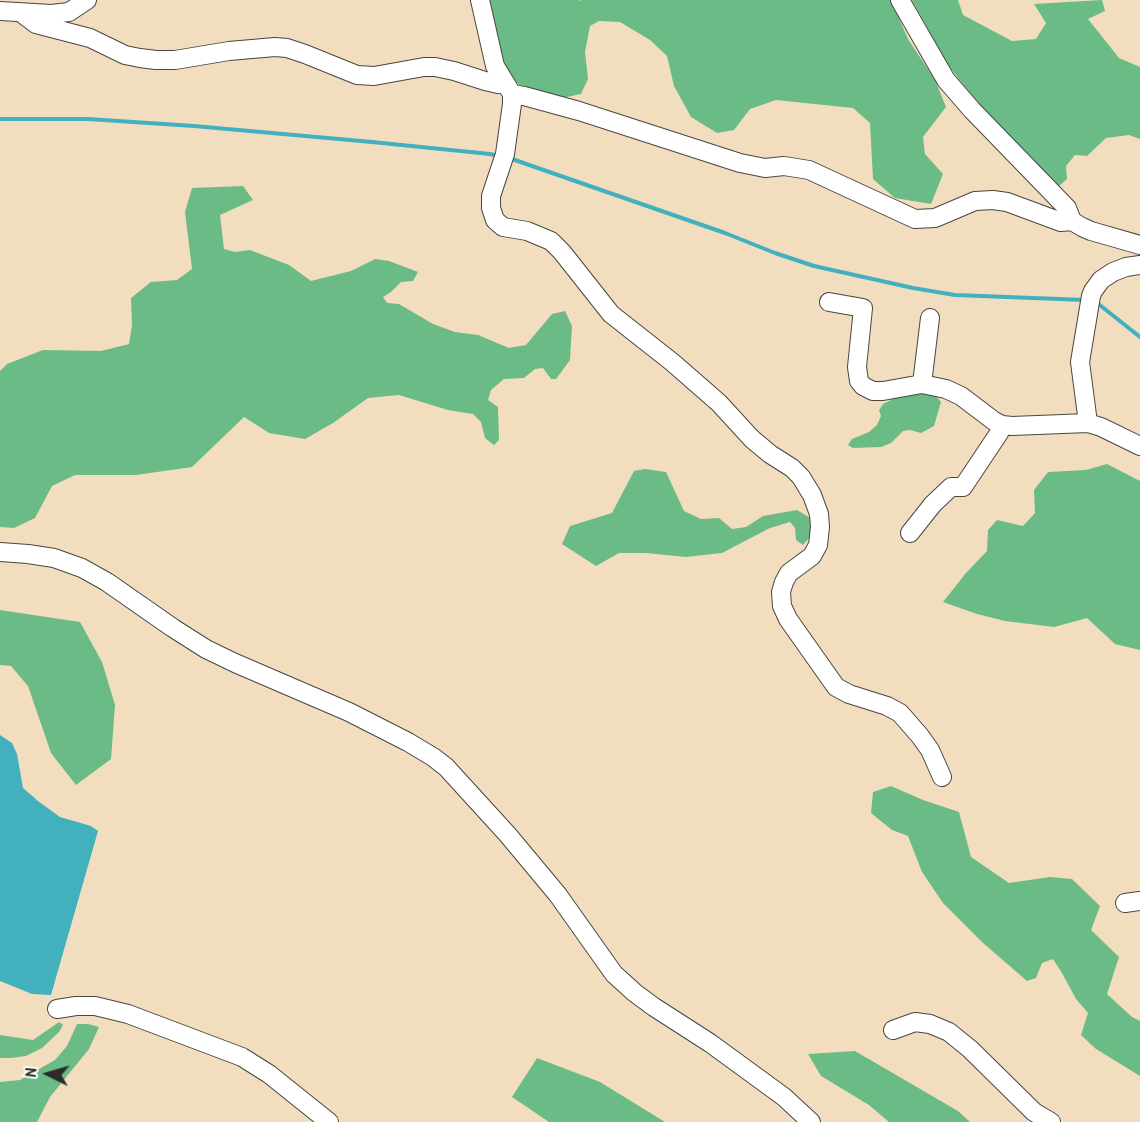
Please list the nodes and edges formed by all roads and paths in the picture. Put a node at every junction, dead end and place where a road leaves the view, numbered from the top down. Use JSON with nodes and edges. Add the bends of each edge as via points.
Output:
{"nodes":[{"id":1,"x":87,"y":0,"type":"edge"},
{"id":2,"x":480,"y":0,"type":"edge"},
{"id":3,"x":900,"y":0,"type":"edge"},
{"id":4,"x":0,"y":11,"type":"edge"},
{"id":5,"x":20,"y":12,"type":"junction"},
{"id":6,"x":508,"y":88,"type":"junction"},
{"id":7,"x":1072,"y":221,"type":"junction"},
{"id":8,"x":1140,"y":245,"type":"edge"},
{"id":9,"x":1140,"y":265,"type":"edge"},
{"id":10,"x":829,"y":302,"type":"dead end"},
{"id":11,"x":930,"y":318,"type":"dead end"},
{"id":12,"x":922,"y":384,"type":"junction"},
{"id":13,"x":1088,"y":423,"type":"junction"},
{"id":14,"x":1002,"y":425,"type":"junction"},
{"id":15,"x":1140,"y":446,"type":"edge"},
{"id":16,"x":910,"y":533,"type":"dead end"},
{"id":17,"x":0,"y":552,"type":"edge"},
{"id":18,"x":942,"y":777,"type":"dead end"},
{"id":19,"x":57,"y":1009,"type":"dead end"},
{"id":20,"x":893,"y":1030,"type":"dead end"},
{"id":21,"x":329,"y":1122,"type":"edge"},
{"id":22,"x":811,"y":1122,"type":"edge"},
{"id":23,"x":1051,"y":1122,"type":"edge"}],
"edges":[{"from":1,"to":5,"type":"street","via":[[69,12]]},
{"from":2,"to":6,"type":"street","via":[[495,66]]},
{"from":3,"to":7,"type":"street","via":[[946,80],[1068,208]]},
{"from":4,"to":5,"type":"street"},
{"from":5,"to":6,"type":"street","via":[[36,24],[90,38],[140,58],[175,60],[275,47],[305,54],[357,75],[435,67]]},
{"from":6,"to":7,"type":"street","via":[[740,164],[809,170],[915,219],[934,218],[975,201],[993,200],[1061,222]]},
{"from":6,"to":18,"type":"street","via":[[512,104],[504,158],[491,196],[495,220],[503,227],[528,231],[551,241],[611,314],[672,362],[719,403],[752,439],[801,477],[812,495],[820,527],[812,556],[789,573],[784,582],[782,606],[788,619],[836,687],[900,713],[930,750]]},
{"from":7,"to":8,"type":"street","via":[[1091,231]]},
{"from":9,"to":13,"type":"street","via":[[1126,267],[1101,280],[1090,300],[1080,362]]},
{"from":10,"to":12,"type":"street","via":[[863,308],[857,367],[863,386],[883,391]]},
{"from":11,"to":12,"type":"street"},
{"from":12,"to":14,"type":"street","via":[[961,396]]},
{"from":13,"to":14,"type":"street"},
{"from":13,"to":15,"type":"street"},
{"from":14,"to":16,"type":"street","via":[[963,487],[951,487]]},
{"from":17,"to":22,"type":"street","via":[[54,558],[82,568],[206,649],[349,712],[433,757],[508,835],[558,895],[614,974],[654,1007],[784,1096]]},
{"from":19,"to":21,"type":"street","via":[[94,1006],[128,1014],[242,1057]]},
{"from":20,"to":23,"type":"street","via":[[915,1022],[949,1032],[1034,1112]]}]}
